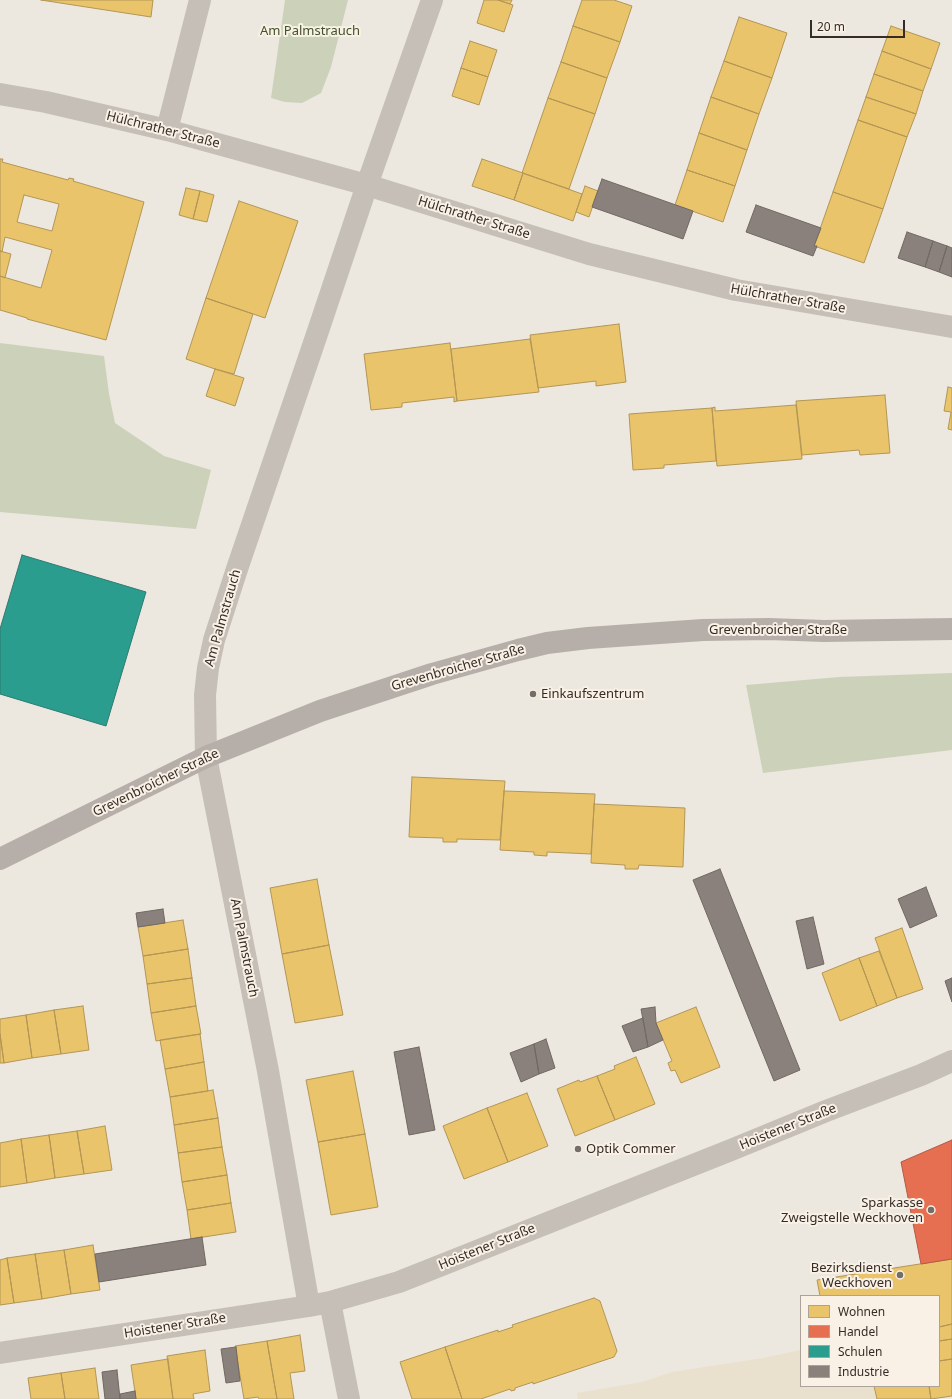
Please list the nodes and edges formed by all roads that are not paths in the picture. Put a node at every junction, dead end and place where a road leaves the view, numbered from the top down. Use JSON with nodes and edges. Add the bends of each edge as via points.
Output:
{"nodes":[{"id":1,"x":200,"y":0,"type":"edge"},
{"id":2,"x":432,"y":0,"type":"edge"},
{"id":3,"x":1,"y":98,"type":"edge"},
{"id":4,"x":167,"y":130,"type":"junction"},
{"id":5,"x":367,"y":185,"type":"junction"},
{"id":6,"x":952,"y":327,"type":"edge"},
{"id":7,"x":952,"y":629,"type":"edge"},
{"id":8,"x":206,"y":757,"type":"junction"},
{"id":9,"x":0,"y":859,"type":"edge"},
{"id":10,"x":952,"y":1061,"type":"edge"},
{"id":11,"x":319,"y":1304,"type":"junction"},
{"id":12,"x":0,"y":1353,"type":"edge"},
{"id":13,"x":349,"y":1399,"type":"edge"}],
"edges":[{"from":1,"to":4,"type":"street"},
{"from":2,"to":5,"type":"street","name":"Am Palmstrauch"},
{"from":3,"to":4,"type":"street","name":"Hülchrather Straße","via":[[46,102]]},
{"from":4,"to":5,"type":"street","name":"Hülchrather Straße"},
{"from":5,"to":6,"type":"street","name":"Hülchrather Straße","via":[[589,254],[736,290]]},
{"from":5,"to":8,"type":"street","name":"Am Palmstrauch","via":[[214,640],[206,695]]},
{"from":7,"to":8,"type":"main road","name":"Grevenbroicher Straße","via":[[703,630],[547,643],[432,674],[332,707]]},
{"from":8,"to":9,"type":"main road","name":"Grevenbroicher Straße"},
{"from":8,"to":11,"type":"street","name":"Am Palmstrauch","via":[[268,1071]]},
{"from":10,"to":11,"type":"street","name":"Hoistener Straße","via":[[399,1282]]},
{"from":11,"to":12,"type":"street","name":"Hoistener Straße"},
{"from":11,"to":13,"type":"street","name":"Am Palmstrauch"}]}
